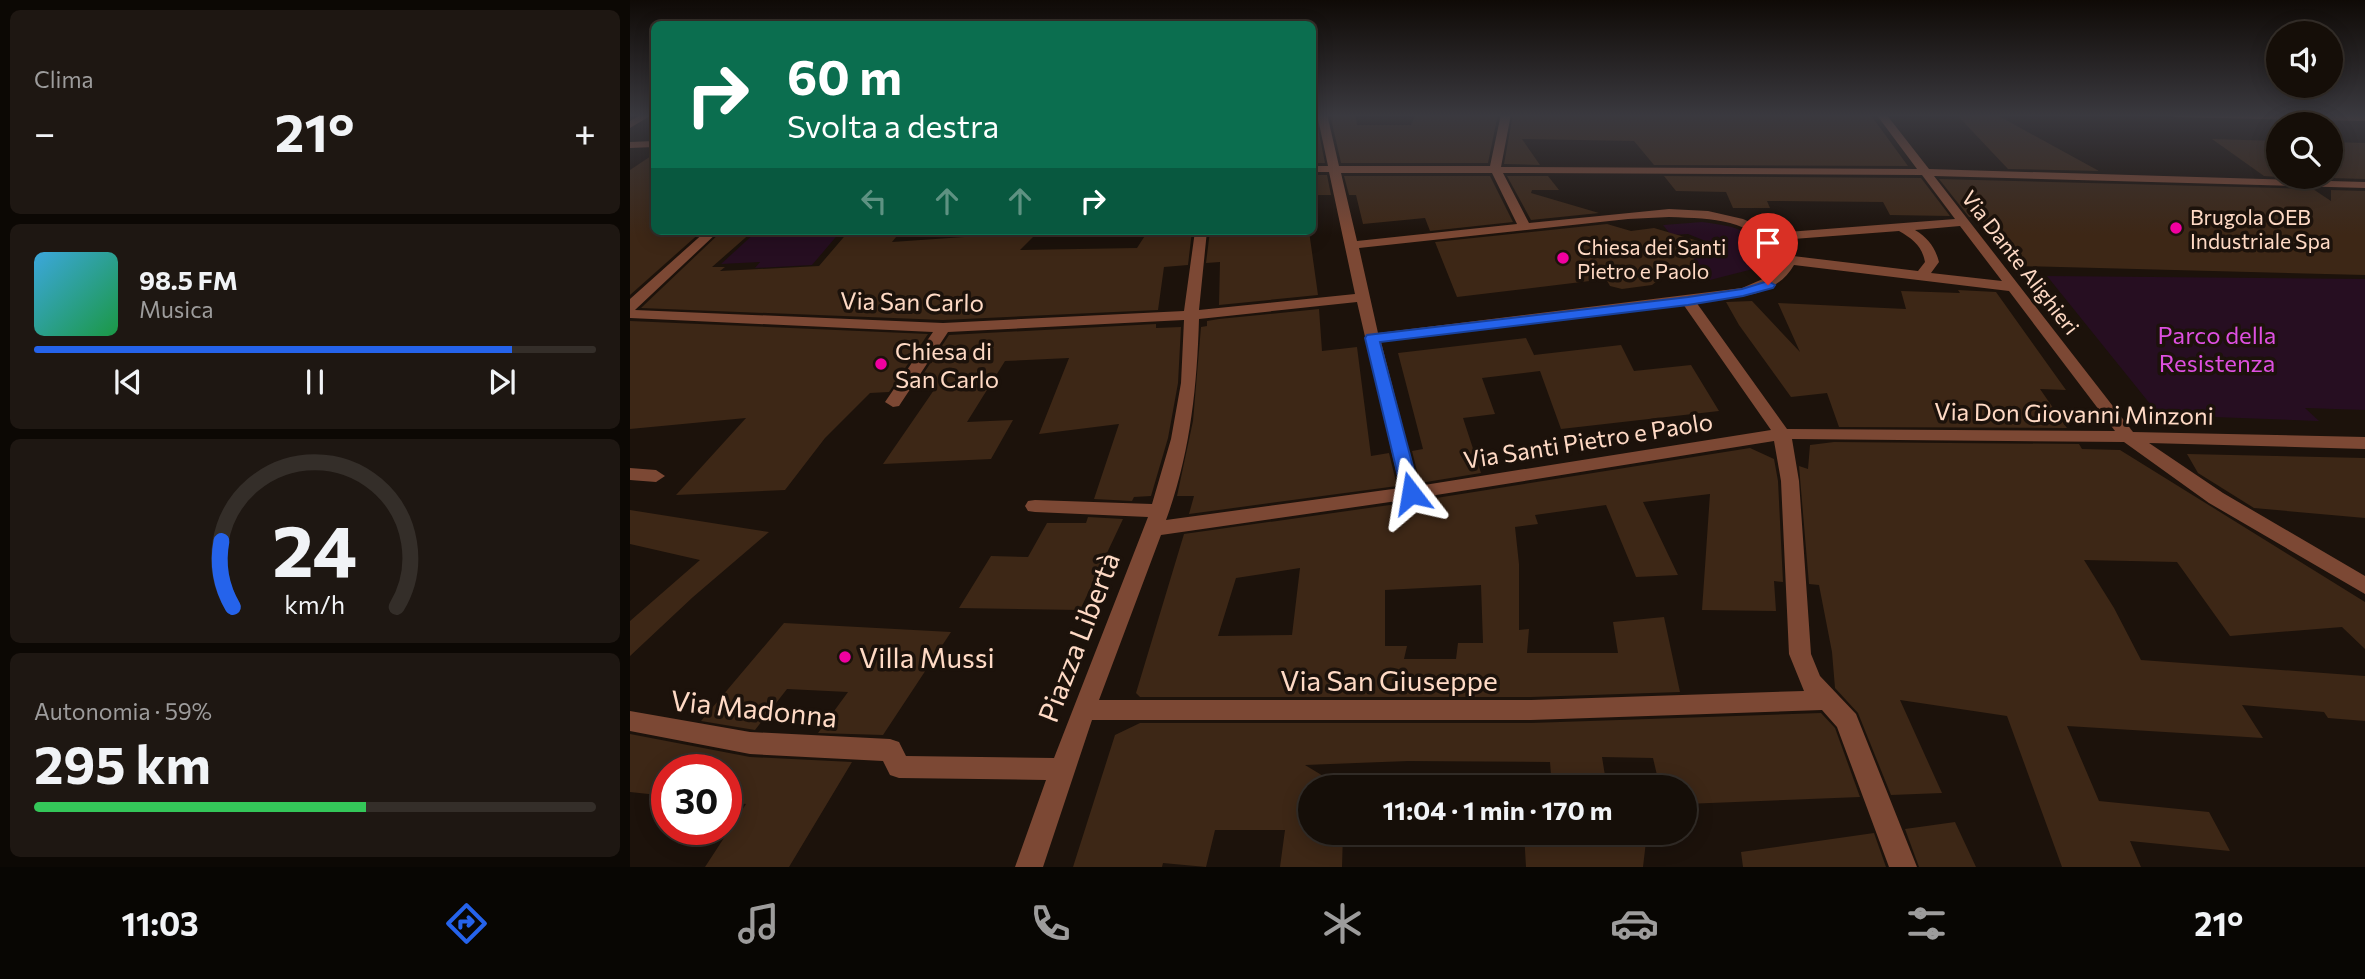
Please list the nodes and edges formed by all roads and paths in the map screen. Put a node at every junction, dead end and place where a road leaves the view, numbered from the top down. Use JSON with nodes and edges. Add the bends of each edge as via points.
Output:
{"nodes":[{"id":1,"x":1331,"y":154,"type":"edge"},
{"id":2,"x":1498,"y":154,"type":"edge"},
{"id":3,"x":1912,"y":154,"type":"edge"},
{"id":4,"x":1316,"y":169,"type":"edge"},
{"id":5,"x":1334,"y":169,"type":"junction"},
{"id":6,"x":1495,"y":169,"type":"junction"},
{"id":7,"x":1925,"y":172,"type":"junction"},
{"id":8,"x":2365,"y":185,"type":"edge"},
{"id":9,"x":1964,"y":222,"type":"junction"},
{"id":10,"x":1525,"y":227,"type":"junction"},
{"id":11,"x":1902,"y":227,"type":"junction"},
{"id":12,"x":709,"y":235,"type":"edge"},
{"id":13,"x":1201,"y":235,"type":"edge"},
{"id":14,"x":1772,"y":237,"type":"junction"},
{"id":15,"x":1353,"y":245,"type":"junction"},
{"id":16,"x":1789,"y":260,"type":"junction"},
{"id":17,"x":1922,"y":276,"type":"junction"},
{"id":18,"x":2014,"y":287,"type":"junction"},
{"id":19,"x":1363,"y":297,"type":"junction"},
{"id":20,"x":1688,"y":301,"type":"junction"},
{"id":21,"x":630,"y":307,"type":"edge"},
{"id":22,"x":630,"y":314,"type":"edge"},
{"id":23,"x":1192,"y":315,"type":"junction"},
{"id":24,"x":943,"y":328,"type":"junction"},
{"id":25,"x":1372,"y":338,"type":"junction"},
{"id":26,"x":893,"y":402,"type":"dead end"},
{"id":27,"x":1782,"y":434,"type":"junction"},
{"id":28,"x":2128,"y":436,"type":"junction"},
{"id":29,"x":2365,"y":443,"type":"edge"},
{"id":30,"x":630,"y":474,"type":"edge"},
{"id":31,"x":656,"y":476,"type":"dead end"},
{"id":32,"x":1411,"y":493,"type":"junction"},
{"id":33,"x":1035,"y":506,"type":"dead end"},
{"id":34,"x":1157,"y":520,"type":"junction"},
{"id":35,"x":2365,"y":586,"type":"edge"},
{"id":36,"x":1825,"y":700,"type":"junction"},
{"id":37,"x":1083,"y":710,"type":"junction"},
{"id":38,"x":630,"y":721,"type":"edge"},
{"id":39,"x":1063,"y":769,"type":"junction"},
{"id":40,"x":1029,"y":867,"type":"edge"},
{"id":41,"x":1903,"y":867,"type":"edge"}],
"edges":[{"from":1,"to":5,"type":"street"},
{"from":2,"to":6,"type":"street"},
{"from":3,"to":7,"type":"street","name":"Via Dante Alighieri"},
{"from":4,"to":5,"type":"street"},
{"from":5,"to":6,"type":"street"},
{"from":5,"to":15,"type":"street"},
{"from":6,"to":7,"type":"street"},
{"from":6,"to":10,"type":"street"},
{"from":7,"to":8,"type":"street"},
{"from":7,"to":9,"type":"street","name":"Via Dante Alighieri"},
{"from":9,"to":11,"type":"street"},
{"from":9,"to":18,"type":"street","name":"Via Dante Alighieri"},
{"from":10,"to":14,"type":"street","via":[[1652,214],[1718,216]]},
{"from":10,"to":15,"type":"street"},
{"from":11,"to":14,"type":"street"},
{"from":11,"to":17,"type":"street","via":[[1920,237],[1930,250],[1932,262]]},
{"from":12,"to":21,"type":"street"},
{"from":13,"to":23,"type":"street","name":"Piazza Libertà"},
{"from":14,"to":16,"type":"street"},
{"from":15,"to":19,"type":"street"},
{"from":16,"to":17,"type":"street"},
{"from":16,"to":20,"type":"street","via":[[1784,274],[1768,285]]},
{"from":17,"to":18,"type":"street"},
{"from":18,"to":28,"type":"street","name":"Via Dante Alighieri"},
{"from":19,"to":23,"type":"street","name":"Via San Carlo"},
{"from":19,"to":25,"type":"street"},
{"from":20,"to":25,"type":"street"},
{"from":20,"to":27,"type":"street"},
{"from":22,"to":24,"type":"street","name":"Via San Carlo"},
{"from":23,"to":24,"type":"street","name":"Via San Carlo"},
{"from":23,"to":34,"type":"street","name":"Piazza Libertà","via":[[1189,383],[1180,439]]},
{"from":24,"to":26,"type":"street"},
{"from":25,"to":32,"type":"street"},
{"from":27,"to":28,"type":"street","name":"Via Don Giovanni Minzoni"},
{"from":27,"to":32,"type":"street","name":"Via Santi Pietro e Paolo"},
{"from":27,"to":36,"type":"street","via":[[1790,481],[1800,654],[1810,681]]},
{"from":28,"to":29,"type":"street","name":"Via Don Giovanni Minzoni"},
{"from":28,"to":35,"type":"street","name":"Via Dante Alighieri","via":[[2216,498]]},
{"from":30,"to":31,"type":"street"},
{"from":32,"to":34,"type":"street","name":"Via Santi Pietro e Paolo"},
{"from":33,"to":34,"type":"street","name":"Via Santi Pietro e Paolo"},
{"from":34,"to":37,"type":"street","name":"Piazza Libertà"},
{"from":36,"to":37,"type":"street","name":"Via San Giuseppe","via":[[1531,710]]},
{"from":36,"to":41,"type":"street","via":[[1847,721]]},
{"from":37,"to":39,"type":"street","name":"Piazza Libertà"},
{"from":38,"to":39,"type":"street","name":"Via Madonna","via":[[750,743],[890,750],[900,767]]},
{"from":39,"to":40,"type":"street","name":"Piazza Libertà"}]}
